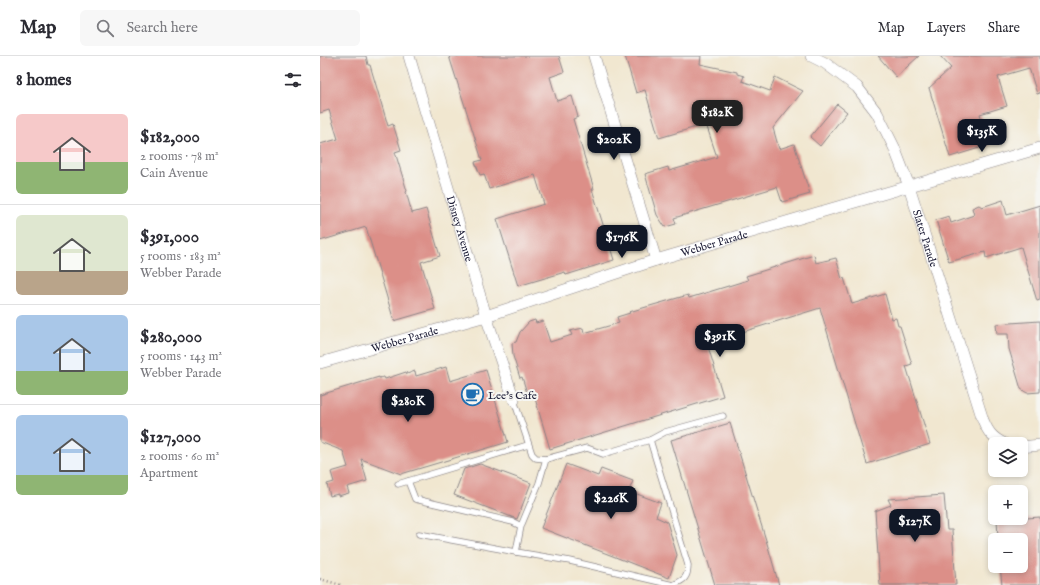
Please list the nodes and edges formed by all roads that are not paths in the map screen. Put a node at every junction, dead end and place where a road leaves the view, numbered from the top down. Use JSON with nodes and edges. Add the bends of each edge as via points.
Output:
{"nodes":[{"id":1,"x":409,"y":56,"type":"edge"},
{"id":2,"x":594,"y":56,"type":"edge"},
{"id":3,"x":811,"y":56,"type":"edge"},
{"id":4,"x":1040,"y":148,"type":"edge"},
{"id":5,"x":909,"y":186,"type":"junction"},
{"id":6,"x":656,"y":260,"type":"junction"},
{"id":7,"x":486,"y":316,"type":"junction"},
{"id":8,"x":320,"y":364,"type":"edge"},
{"id":9,"x":514,"y":400,"type":"joint"},
{"id":10,"x":723,"y":416,"type":"dead end"},
{"id":11,"x":994,"y":437,"type":"edge"},
{"id":12,"x":650,"y":440,"type":"junction"},
{"id":13,"x":528,"y":445,"type":"junction"},
{"id":14,"x":1040,"y":445,"type":"edge"},
{"id":15,"x":1028,"y":446,"type":"edge"},
{"id":16,"x":546,"y":460,"type":"junction"},
{"id":17,"x":408,"y":481,"type":"junction"},
{"id":18,"x":398,"y":484,"type":"dead end"},
{"id":19,"x":521,"y":526,"type":"junction"},
{"id":20,"x":420,"y":534,"type":"dead end"},
{"id":21,"x":516,"y":552,"type":"junction"}],
"edges":[{"from":1,"to":7,"type":"street","name":"Disney Avenue"},
{"from":2,"to":6,"type":"street"},
{"from":3,"to":5,"type":"street","name":"Slater Parade","via":[[826,63],[857,87],[873,108],[894,147]]},
{"from":4,"to":5,"type":"street","name":"Webber Parade"},
{"from":5,"to":6,"type":"street","name":"Webber Parade"},
{"from":5,"to":11,"type":"street","name":"Slater Parade","via":[[983,420]]},
{"from":6,"to":7,"type":"street","name":"Webber Parade"},
{"from":7,"to":8,"type":"street","name":"Webber Parade"},
{"from":7,"to":9,"type":"street","name":"Disney Avenue"},
{"from":9,"to":13,"type":"lane"},
{"from":10,"to":12,"type":"lane","via":[[665,432]]},
{"from":12,"to":16,"type":"lane","via":[[603,454],[587,448]]},
{"from":12,"to":21,"type":"lane","via":[[688,565],[688,574],[682,580],[673,585],[570,561]]},
{"from":13,"to":16,"type":"lane","via":[[536,458]]},
{"from":13,"to":17,"type":"lane"},
{"from":14,"to":15,"type":"street"},
{"from":16,"to":19,"type":"lane"},
{"from":17,"to":18,"type":"lane"},
{"from":17,"to":19,"type":"lane","via":[[416,499]]},
{"from":19,"to":21,"type":"lane"},
{"from":20,"to":21,"type":"lane"}]}
